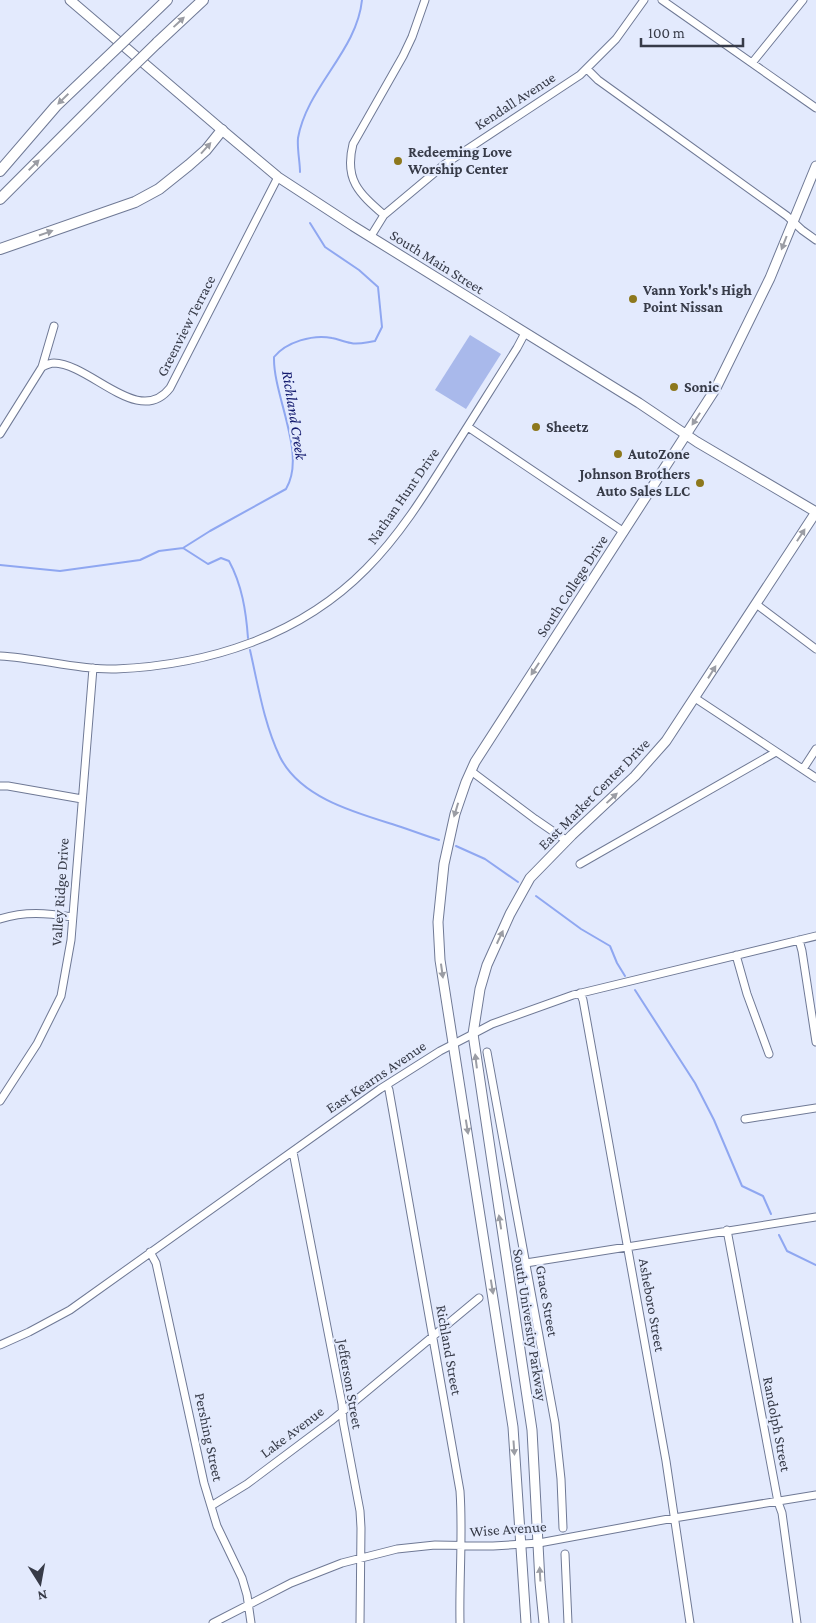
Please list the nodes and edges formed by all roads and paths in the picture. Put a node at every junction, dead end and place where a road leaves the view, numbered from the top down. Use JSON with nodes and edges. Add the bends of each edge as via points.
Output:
{"nodes":[{"id":1,"x":70,"y":0,"type":"edge"},
{"id":2,"x":167,"y":0,"type":"edge"},
{"id":3,"x":203,"y":0,"type":"edge"},
{"id":4,"x":425,"y":0,"type":"edge"},
{"id":5,"x":644,"y":0,"type":"edge"},
{"id":6,"x":662,"y":0,"type":"edge"},
{"id":7,"x":803,"y":0,"type":"edge"},
{"id":8,"x":752,"y":63,"type":"junction"},
{"id":9,"x":587,"y":69,"type":"junction"},
{"id":10,"x":816,"y":108,"type":"edge"},
{"id":11,"x":222,"y":130,"type":"junction"},
{"id":12,"x":816,"y":166,"type":"edge"},
{"id":13,"x":0,"y":171,"type":"edge"},
{"id":14,"x":278,"y":177,"type":"junction"},
{"id":15,"x":0,"y":199,"type":"edge"},
{"id":16,"x":384,"y":215,"type":"junction"},
{"id":17,"x":792,"y":221,"type":"junction"},
{"id":18,"x":371,"y":236,"type":"junction"},
{"id":19,"x":816,"y":240,"type":"edge"},
{"id":20,"x":0,"y":249,"type":"edge"},
{"id":21,"x":54,"y":326,"type":"dead end"},
{"id":22,"x":525,"y":333,"type":"junction"},
{"id":23,"x":42,"y":367,"type":"junction"},
{"id":24,"x":468,"y":427,"type":"junction"},
{"id":25,"x":0,"y":434,"type":"edge"},
{"id":26,"x":686,"y":434,"type":"junction"},
{"id":27,"x":816,"y":512,"type":"edge"},
{"id":28,"x":624,"y":532,"type":"junction"},
{"id":29,"x":756,"y":604,"type":"junction"},
{"id":30,"x":816,"y":648,"type":"edge"},
{"id":31,"x":0,"y":656,"type":"edge"},
{"id":32,"x":93,"y":668,"type":"junction"},
{"id":33,"x":695,"y":698,"type":"junction"},
{"id":34,"x":816,"y":749,"type":"edge"},
{"id":35,"x":776,"y":752,"type":"junction"},
{"id":36,"x":803,"y":769,"type":"junction"},
{"id":37,"x":471,"y":771,"type":"junction"},
{"id":38,"x":816,"y":778,"type":"edge"},
{"id":39,"x":0,"y":786,"type":"edge"},
{"id":40,"x":82,"y":799,"type":"junction"},
{"id":41,"x":567,"y":841,"type":"junction"},
{"id":42,"x":580,"y":864,"type":"dead end"},
{"id":43,"x":72,"y":917,"type":"junction"},
{"id":44,"x":0,"y":919,"type":"edge"},
{"id":45,"x":816,"y":936,"type":"edge"},
{"id":46,"x":799,"y":940,"type":"junction"},
{"id":47,"x":736,"y":955,"type":"junction"},
{"id":48,"x":580,"y":993,"type":"junction"},
{"id":49,"x":473,"y":1034,"type":"junction"},
{"id":50,"x":816,"y":1042,"type":"edge"},
{"id":51,"x":452,"y":1044,"type":"junction"},
{"id":52,"x":487,"y":1052,"type":"dead end"},
{"id":53,"x":769,"y":1054,"type":"dead end"},
{"id":54,"x":387,"y":1085,"type":"junction"},
{"id":55,"x":0,"y":1101,"type":"edge"},
{"id":56,"x":816,"y":1108,"type":"edge"},
{"id":57,"x":745,"y":1118,"type":"dead end"},
{"id":58,"x":293,"y":1152,"type":"junction"},
{"id":59,"x":816,"y":1216,"type":"edge"},
{"id":60,"x":727,"y":1230,"type":"junction"},
{"id":61,"x":628,"y":1246,"type":"junction"},
{"id":62,"x":150,"y":1252,"type":"junction"},
{"id":63,"x":526,"y":1263,"type":"junction"},
{"id":64,"x":479,"y":1298,"type":"dead end"},
{"id":65,"x":433,"y":1336,"type":"junction"},
{"id":66,"x":0,"y":1344,"type":"edge"},
{"id":67,"x":342,"y":1410,"type":"junction"},
{"id":68,"x":816,"y":1495,"type":"edge"},
{"id":69,"x":778,"y":1502,"type":"junction"},
{"id":70,"x":211,"y":1506,"type":"junction"},
{"id":71,"x":674,"y":1518,"type":"junction"},
{"id":72,"x":562,"y":1528,"type":"dead end"},
{"id":73,"x":539,"y":1543,"type":"junction"},
{"id":74,"x":521,"y":1544,"type":"junction"},
{"id":75,"x":461,"y":1546,"type":"junction"},
{"id":76,"x":565,"y":1554,"type":"dead end"},
{"id":77,"x":360,"y":1557,"type":"junction"},
{"id":78,"x":248,"y":1605,"type":"junction"},
{"id":79,"x":213,"y":1623,"type":"edge"},
{"id":80,"x":251,"y":1623,"type":"edge"},
{"id":81,"x":360,"y":1623,"type":"edge"},
{"id":82,"x":460,"y":1623,"type":"edge"},
{"id":83,"x":526,"y":1623,"type":"edge"},
{"id":84,"x":544,"y":1623,"type":"edge"},
{"id":85,"x":568,"y":1623,"type":"edge"},
{"id":86,"x":690,"y":1623,"type":"edge"},
{"id":87,"x":797,"y":1623,"type":"edge"}],
"edges":[{"from":1,"to":11,"type":"main road","name":"South Main Street"},
{"from":2,"to":13,"type":"highway","one_way":true,"bridge":true,"via":[[56,106]]},
{"from":15,"to":3,"type":"highway","one_way":true,"bridge":true},
{"from":4,"to":16,"type":"street","via":[[403,56],[353,144],[350,155],[353,180],[359,191]]},
{"from":5,"to":9,"type":"street","name":"Kendall Avenue","via":[[616,39]]},
{"from":6,"to":8,"type":"street"},
{"from":7,"to":8,"type":"street"},
{"from":8,"to":10,"type":"street"},
{"from":9,"to":16,"type":"street","name":"Kendall Avenue","via":[[445,164]]},
{"from":9,"to":17,"type":"street"},
{"from":11,"to":14,"type":"main road","name":"South Main Street"},
{"from":20,"to":11,"type":"highway","one_way":true,"via":[[136,202],[159,189],[189,165]]},
{"from":12,"to":17,"type":"main road","name":"South College Drive"},
{"from":14,"to":18,"type":"main road","name":"South Main Street"},
{"from":14,"to":23,"type":"street","name":"Greenview Terrace","via":[[166,393],[151,401],[136,401],[70,367],[52,363]]},
{"from":16,"to":18,"type":"street","name":"Kendall Avenue"},
{"from":17,"to":19,"type":"street"},
{"from":17,"to":26,"type":"main road","name":"South College Drive","one_way":true,"via":[[743,335],[716,388]]},
{"from":18,"to":22,"type":"main road","name":"South Main Street"},
{"from":21,"to":23,"type":"street"},
{"from":22,"to":24,"type":"street","name":"Nathan Hunt Drive"},
{"from":22,"to":26,"type":"main road","name":"South Main Street"},
{"from":23,"to":25,"type":"street"},
{"from":24,"to":28,"type":"street"},
{"from":24,"to":32,"type":"street","name":"Nathan Hunt Drive","via":[[406,522],[376,558],[350,584],[310,614],[280,632],[211,655],[148,667]]},
{"from":26,"to":27,"type":"main road","name":"South Main Street"},
{"from":26,"to":28,"type":"main road","name":"South College Drive"},
{"from":29,"to":27,"type":"main road","name":"East Market Center Drive","one_way":true},
{"from":28,"to":37,"type":"main road","name":"South College Drive","one_way":true},
{"from":29,"to":30,"type":"street"},
{"from":33,"to":29,"type":"main road","name":"East Market Center Drive","one_way":true},
{"from":31,"to":32,"type":"street","name":"Nathan Hunt Drive"},
{"from":32,"to":40,"type":"street","name":"Valley Ridge Drive"},
{"from":33,"to":35,"type":"street"},
{"from":41,"to":33,"type":"main road","name":"East Market Center Drive","one_way":true,"via":[[635,776],[666,741]]},
{"from":34,"to":36,"type":"street"},
{"from":35,"to":36,"type":"street"},
{"from":35,"to":42,"type":"street"},
{"from":36,"to":38,"type":"street"},
{"from":37,"to":41,"type":"street"},
{"from":37,"to":51,"type":"main road","name":"South College Drive","one_way":true,"via":[[455,814],[445,856],[438,922]]},
{"from":39,"to":40,"type":"street"},
{"from":40,"to":43,"type":"street","name":"Valley Ridge Drive"},
{"from":49,"to":41,"type":"main road","name":"East Market Center Drive","one_way":true,"via":[[487,965],[510,914],[530,878]]},
{"from":43,"to":44,"type":"street","via":[[41,912]]},
{"from":43,"to":55,"type":"street","name":"Valley Ridge Drive","via":[[69,959],[61,996],[37,1044]]},
{"from":45,"to":46,"type":"street","name":"East Kearns Avenue"},
{"from":46,"to":47,"type":"street","name":"East Kearns Avenue"},
{"from":46,"to":50,"type":"street"},
{"from":47,"to":48,"type":"street","name":"East Kearns Avenue"},
{"from":47,"to":53,"type":"street"},
{"from":48,"to":49,"type":"street","name":"East Kearns Avenue","via":[[492,1024]]},
{"from":48,"to":61,"type":"street","name":"Asheboro Street"},
{"from":49,"to":51,"type":"street","name":"East Kearns Avenue"},
{"from":73,"to":49,"type":"main road","name":"South University Parkway","one_way":true,"via":[[532,1430]]},
{"from":51,"to":54,"type":"street","name":"East Kearns Avenue"},
{"from":51,"to":74,"type":"main road","name":"South University Parkway","one_way":true,"via":[[513,1427]]},
{"from":52,"to":63,"type":"street","name":"Grace Street"},
{"from":54,"to":58,"type":"street","name":"East Kearns Avenue"},
{"from":54,"to":65,"type":"street","name":"Richland Street"},
{"from":56,"to":57,"type":"street"},
{"from":58,"to":62,"type":"street","name":"East Kearns Avenue"},
{"from":58,"to":67,"type":"street","name":"Jefferson Street"},
{"from":59,"to":60,"type":"street"},
{"from":60,"to":61,"type":"street"},
{"from":60,"to":69,"type":"street","name":"Randolph Street"},
{"from":61,"to":63,"type":"street"},
{"from":61,"to":71,"type":"street","name":"Asheboro Street"},
{"from":62,"to":66,"type":"street","name":"East Kearns Avenue","via":[[70,1310]]},
{"from":62,"to":70,"type":"street","name":"Pershing Street","via":[[156,1263]]},
{"from":63,"to":72,"type":"street","name":"Grace Street","via":[[556,1431]]},
{"from":64,"to":65,"type":"street","name":"Lake Avenue"},
{"from":65,"to":67,"type":"street","name":"Lake Avenue"},
{"from":65,"to":75,"type":"street","name":"Richland Street","via":[[460,1491]]},
{"from":67,"to":70,"type":"street","name":"Lake Avenue","via":[[247,1484]]},
{"from":67,"to":77,"type":"street","name":"Jefferson Street","via":[[360,1511]]},
{"from":68,"to":69,"type":"street","name":"Wise Avenue"},
{"from":69,"to":71,"type":"street","name":"Wise Avenue"},
{"from":69,"to":87,"type":"street","name":"Randolph Street"},
{"from":70,"to":78,"type":"street","name":"Pershing Street","via":[[242,1578]]},
{"from":71,"to":73,"type":"street","name":"Wise Avenue"},
{"from":71,"to":86,"type":"street","name":"Asheboro Street"},
{"from":73,"to":74,"type":"street","name":"Wise Avenue"},
{"from":84,"to":73,"type":"main road","name":"South University Parkway","one_way":true},
{"from":74,"to":75,"type":"street","name":"Wise Avenue"},
{"from":74,"to":83,"type":"main road","name":"South University Parkway"},
{"from":75,"to":77,"type":"street","name":"Wise Avenue","via":[[435,1544]]},
{"from":75,"to":82,"type":"street","name":"Richland Street"},
{"from":76,"to":85,"type":"street"},
{"from":77,"to":78,"type":"street","name":"Wise Avenue","via":[[291,1583]]},
{"from":77,"to":81,"type":"street","name":"Jefferson Street"},
{"from":78,"to":79,"type":"street","name":"Wise Avenue"},
{"from":78,"to":80,"type":"street","name":"Pershing Street"}]}
